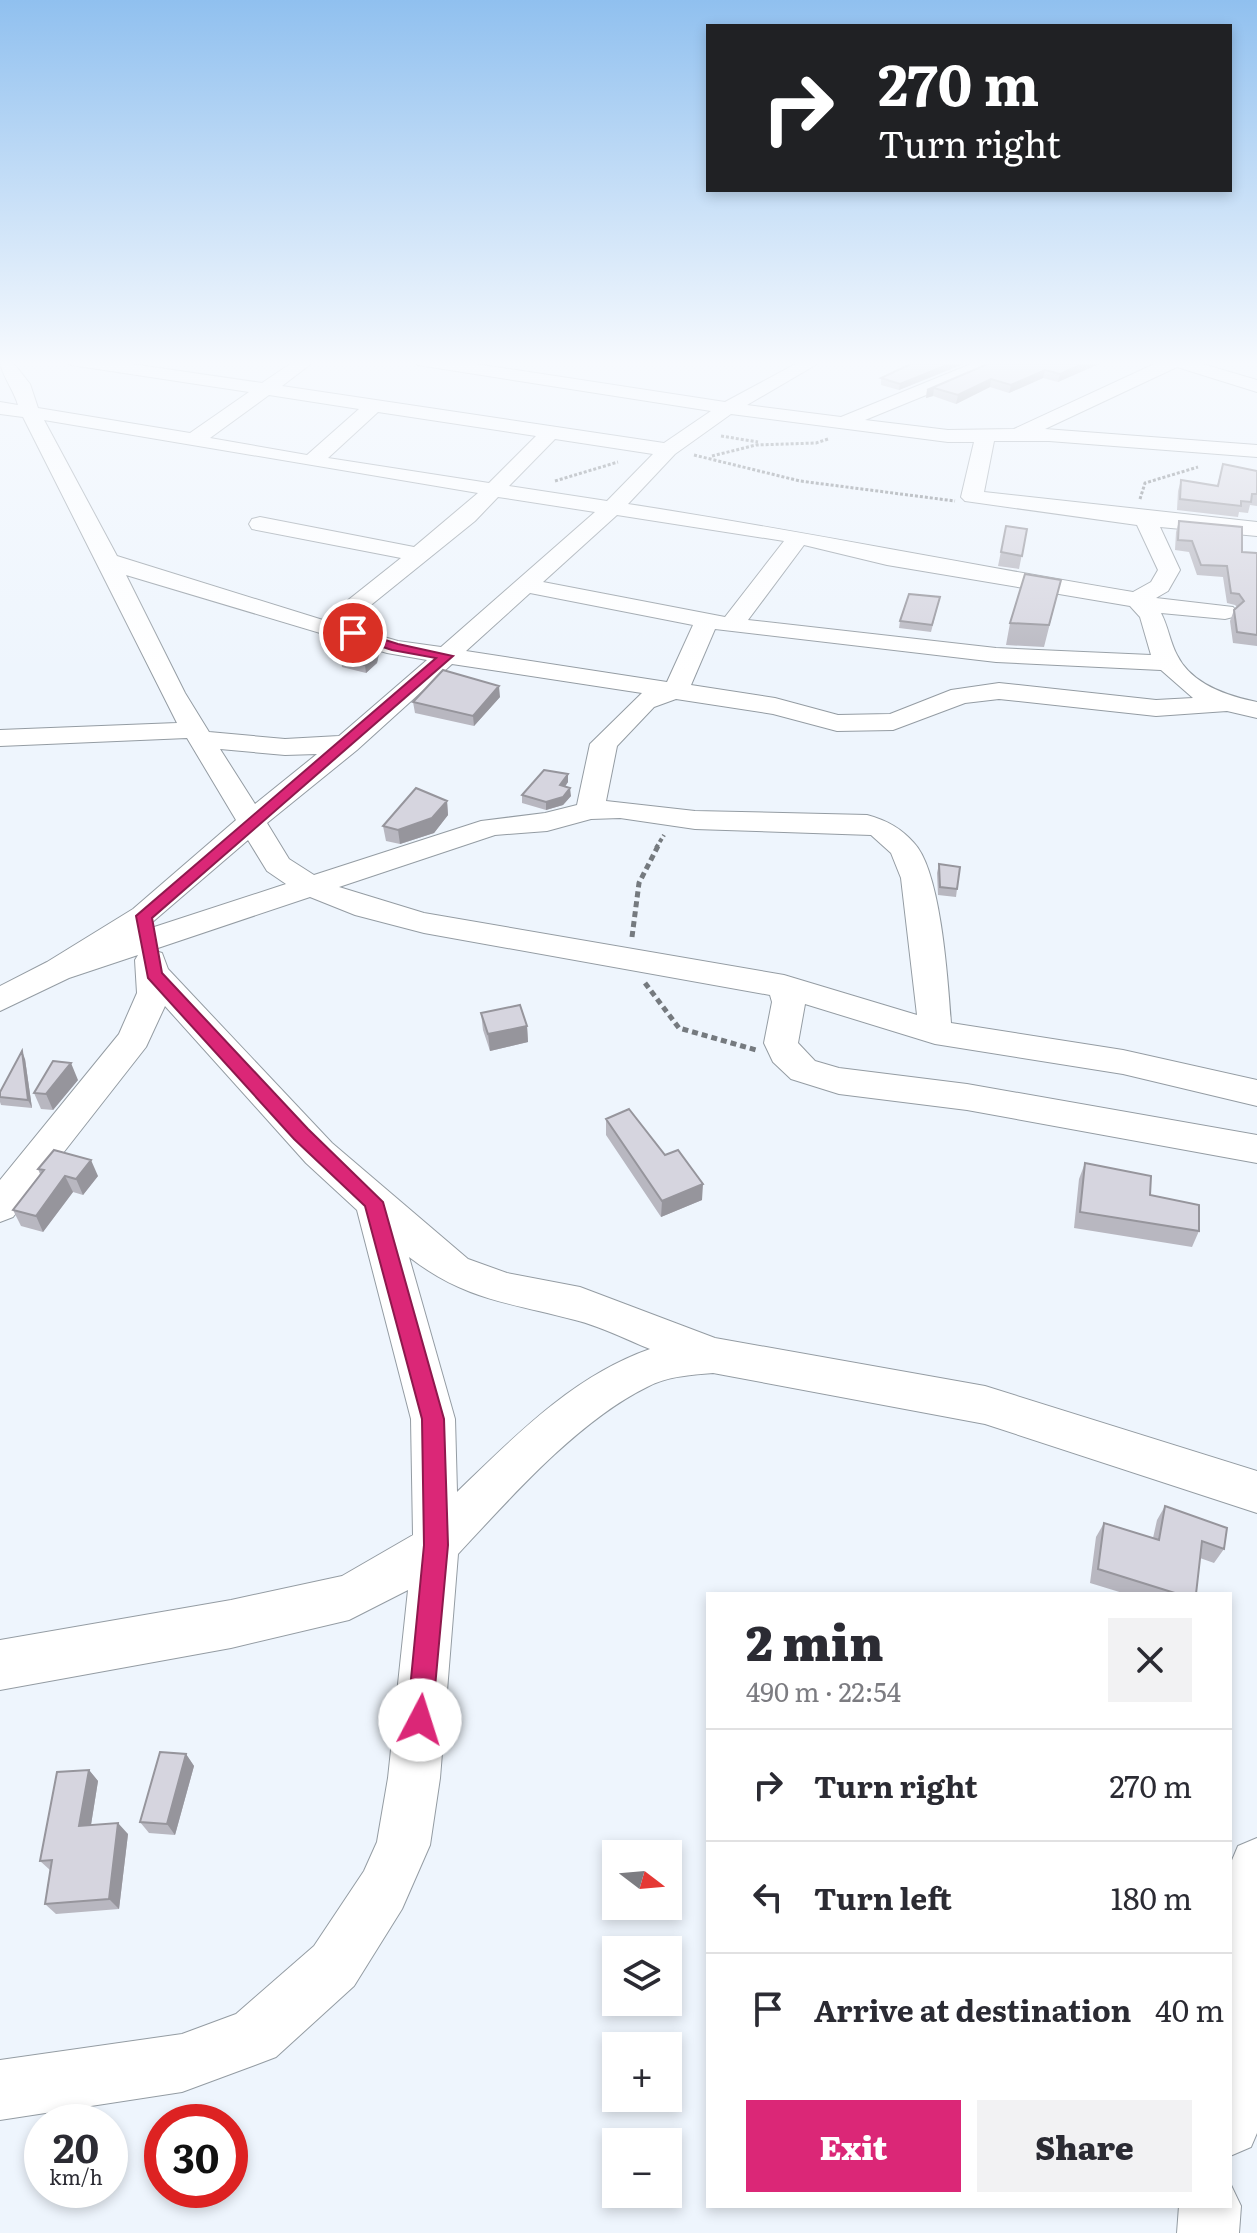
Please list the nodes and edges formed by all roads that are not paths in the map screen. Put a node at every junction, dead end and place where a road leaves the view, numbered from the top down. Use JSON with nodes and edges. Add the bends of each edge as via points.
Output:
{"nodes":[{"id":1,"x":57,"y":464,"type":"edge"},
{"id":2,"x":332,"y":464,"type":"edge"},
{"id":3,"x":524,"y":464,"type":"edge"},
{"id":4,"x":654,"y":464,"type":"edge"},
{"id":5,"x":979,"y":464,"type":"edge"},
{"id":6,"x":502,"y":491,"type":"junction"},
{"id":7,"x":612,"y":508,"type":"junction"},
{"id":8,"x":1140,"y":520,"type":"junction"},
{"id":9,"x":260,"y":524,"type":"dead end"},
{"id":10,"x":1257,"y":529,"type":"edge"},
{"id":11,"x":799,"y":537,"type":"junction"},
{"id":12,"x":420,"y":555,"type":"junction"},
{"id":13,"x":108,"y":561,"type":"junction"},
{"id":14,"x":523,"y":585,"type":"junction"},
{"id":15,"x":1140,"y":602,"type":"junction"},
{"id":16,"x":1225,"y":612,"type":"dead end"},
{"id":17,"x":719,"y":622,"type":"junction"},
{"id":18,"x":330,"y":626,"type":"junction"},
{"id":19,"x":447,"y":656,"type":"junction"},
{"id":20,"x":1169,"y":663,"type":"junction"},
{"id":21,"x":676,"y":690,"type":"junction"},
{"id":22,"x":1225,"y":704,"type":"junction"},
{"id":23,"x":1257,"y":710,"type":"edge"},
{"id":24,"x":200,"y":734,"type":"junction"},
{"id":25,"x":0,"y":738,"type":"edge"},
{"id":26,"x":347,"y":744,"type":"junction"},
{"id":27,"x":590,"y":810,"type":"junction"},
{"id":28,"x":250,"y":822,"type":"junction"},
{"id":29,"x":313,"y":888,"type":"junction"},
{"id":30,"x":148,"y":943,"type":"junction"},
{"id":31,"x":784,"y":986,"type":"junction"},
{"id":32,"x":0,"y":1000,"type":"edge"},
{"id":33,"x":935,"y":1032,"type":"junction"},
{"id":34,"x":1257,"y":1093,"type":"edge"},
{"id":35,"x":1257,"y":1149,"type":"edge"},
{"id":36,"x":374,"y":1202,"type":"junction"},
{"id":37,"x":0,"y":1207,"type":"edge"},
{"id":38,"x":713,"y":1355,"type":"junction"},
{"id":39,"x":1257,"y":1492,"type":"edge"},
{"id":40,"x":436,"y":1545,"type":"junction"},
{"id":41,"x":0,"y":1665,"type":"edge"},
{"id":42,"x":1257,"y":1865,"type":"edge"},
{"id":43,"x":0,"y":2090,"type":"edge"},
{"id":44,"x":1241,"y":2120,"type":"edge"},
{"id":45,"x":1210,"y":2208,"type":"edge"},
{"id":46,"x":1208,"y":2233,"type":"edge"}],
"edges":[{"from":1,"to":13,"type":"street"},
{"from":2,"to":6,"type":"street"},
{"from":3,"to":6,"type":"street"},
{"from":4,"to":7,"type":"street"},
{"from":5,"to":8,"type":"street","via":[[972,497]]},
{"from":6,"to":7,"type":"street"},
{"from":6,"to":12,"type":"street"},
{"from":7,"to":11,"type":"street"},
{"from":7,"to":14,"type":"street"},
{"from":8,"to":10,"type":"street"},
{"from":8,"to":15,"type":"street","via":[[1169,570],[1160,586]]},
{"from":9,"to":12,"type":"street"},
{"from":11,"to":15,"type":"street","via":[[887,558]]},
{"from":11,"to":17,"type":"street"},
{"from":12,"to":18,"type":"street"},
{"from":13,"to":18,"type":"street"},
{"from":13,"to":24,"type":"street","via":[[172,693]]},
{"from":14,"to":17,"type":"street"},
{"from":14,"to":19,"type":"street"},
{"from":15,"to":16,"type":"street"},
{"from":15,"to":20,"type":"street"},
{"from":17,"to":20,"type":"street","via":[[996,655]]},
{"from":17,"to":21,"type":"street"},
{"from":18,"to":19,"type":"street","via":[[396,648]]},
{"from":19,"to":21,"type":"street"},
{"from":19,"to":26,"type":"street"},
{"from":20,"to":22,"type":"street","via":[[1188,685]]},
{"from":21,"to":22,"type":"street","via":[[775,706],[848,725],[904,720],[942,701],[977,692],[1156,708]]},
{"from":21,"to":27,"type":"street","via":[[645,701],[604,744]]},
{"from":22,"to":23,"type":"street"},
{"from":24,"to":25,"type":"street"},
{"from":24,"to":26,"type":"street","via":[[285,747]]},
{"from":24,"to":28,"type":"street"},
{"from":26,"to":28,"type":"street"},
{"from":27,"to":29,"type":"street","via":[[547,822],[476,831]]},
{"from":27,"to":33,"type":"street","via":[[867,824],[894,838],[916,878]]},
{"from":28,"to":29,"type":"street","via":[[278,865]]},
{"from":28,"to":30,"type":"street"},
{"from":29,"to":30,"type":"street"},
{"from":29,"to":31,"type":"street","via":[[411,921]]},
{"from":30,"to":32,"type":"street","via":[[58,970]]},
{"from":30,"to":36,"type":"street","via":[[299,1132]]},
{"from":30,"to":37,"type":"street","via":[[154,993],[134,1039]]},
{"from":31,"to":33,"type":"street"},
{"from":31,"to":35,"type":"street","via":[[789,1002],[781,1031],[785,1053],[803,1070],[839,1081],[967,1097]]},
{"from":33,"to":34,"type":"street","via":[[1123,1062]]},
{"from":36,"to":38,"type":"street","via":[[454,1270],[504,1289],[580,1304]]},
{"from":36,"to":40,"type":"street","via":[[433,1419]]},
{"from":38,"to":39,"type":"street","via":[[985,1405]]},
{"from":38,"to":40,"type":"street","via":[[684,1355],[645,1366],[605,1388],[568,1414]]},
{"from":40,"to":41,"type":"street","via":[[349,1597],[157,1639]]},
{"from":40,"to":43,"type":"street","via":[[403,1845],[383,1890],[334,1966],[255,2036],[196,2058]]},
{"from":42,"to":44,"type":"street","via":[[1236,2023]]},
{"from":45,"to":46,"type":"street"}]}
